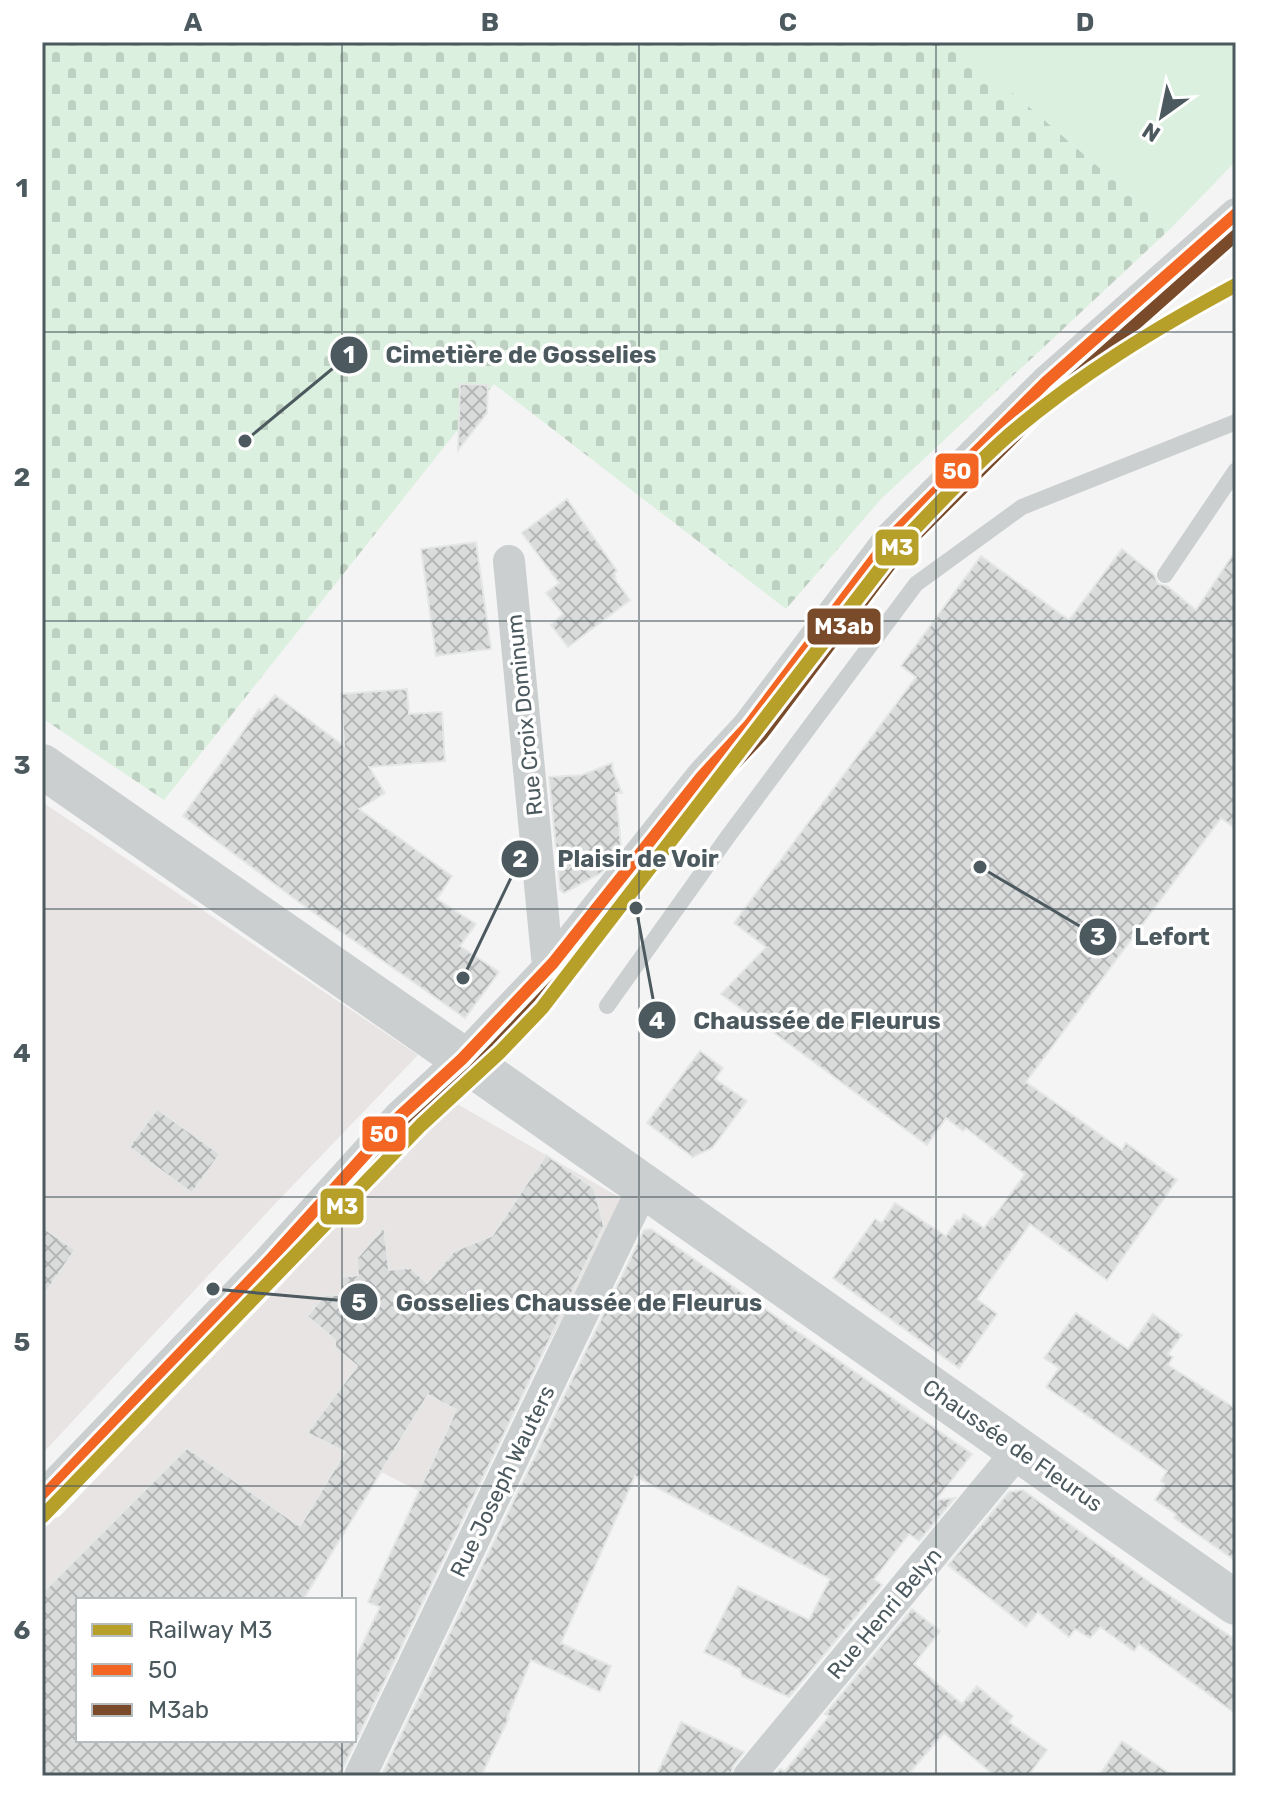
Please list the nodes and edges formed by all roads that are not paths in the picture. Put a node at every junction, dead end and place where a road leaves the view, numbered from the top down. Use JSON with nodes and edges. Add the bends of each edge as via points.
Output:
{"nodes":[{"id":1,"x":1236,"y":214,"type":"edge"},
{"id":2,"x":1236,"y":422,"type":"edge"},
{"id":3,"x":1236,"y":470,"type":"edge"},
{"id":4,"x":509,"y":561,"type":"dead end"},
{"id":5,"x":1165,"y":575,"type":"dead end"},
{"id":6,"x":42,"y":766,"type":"edge"},
{"id":7,"x":553,"y":963,"type":"junction"},
{"id":8,"x":607,"y":1006,"type":"dead end"},
{"id":9,"x":462,"y":1059,"type":"junction"},
{"id":10,"x":644,"y":1186,"type":"junction"},
{"id":11,"x":1019,"y":1450,"type":"junction"},
{"id":12,"x":42,"y":1498,"type":"edge"},
{"id":13,"x":1236,"y":1603,"type":"edge"},
{"id":14,"x":360,"y":1776,"type":"edge"},
{"id":15,"x":749,"y":1776,"type":"edge"}],
"edges":[{"from":1,"to":7,"type":"street","via":[[1046,382],[891,537],[749,725]]},
{"from":2,"to":8,"type":"lane","via":[[1022,507],[916,584]]},
{"from":3,"to":5,"type":"lane"},
{"from":4,"to":7,"type":"street","name":"Rue Croix Dominum","via":[[547,957]]},
{"from":6,"to":9,"type":"main road","name":"Chaussée de Fleurus"},
{"from":7,"to":9,"type":"street"},
{"from":9,"to":10,"type":"main road","name":"Chaussée de Fleurus"},
{"from":9,"to":12,"type":"street","via":[[400,1116]]},
{"from":10,"to":11,"type":"main road","name":"Chaussée de Fleurus"},
{"from":10,"to":14,"type":"street","name":"Rue Joseph Wauters"},
{"from":11,"to":13,"type":"main road","name":"Chaussée de Fleurus"},
{"from":11,"to":15,"type":"street","name":"Rue Henri Belyn"}]}
